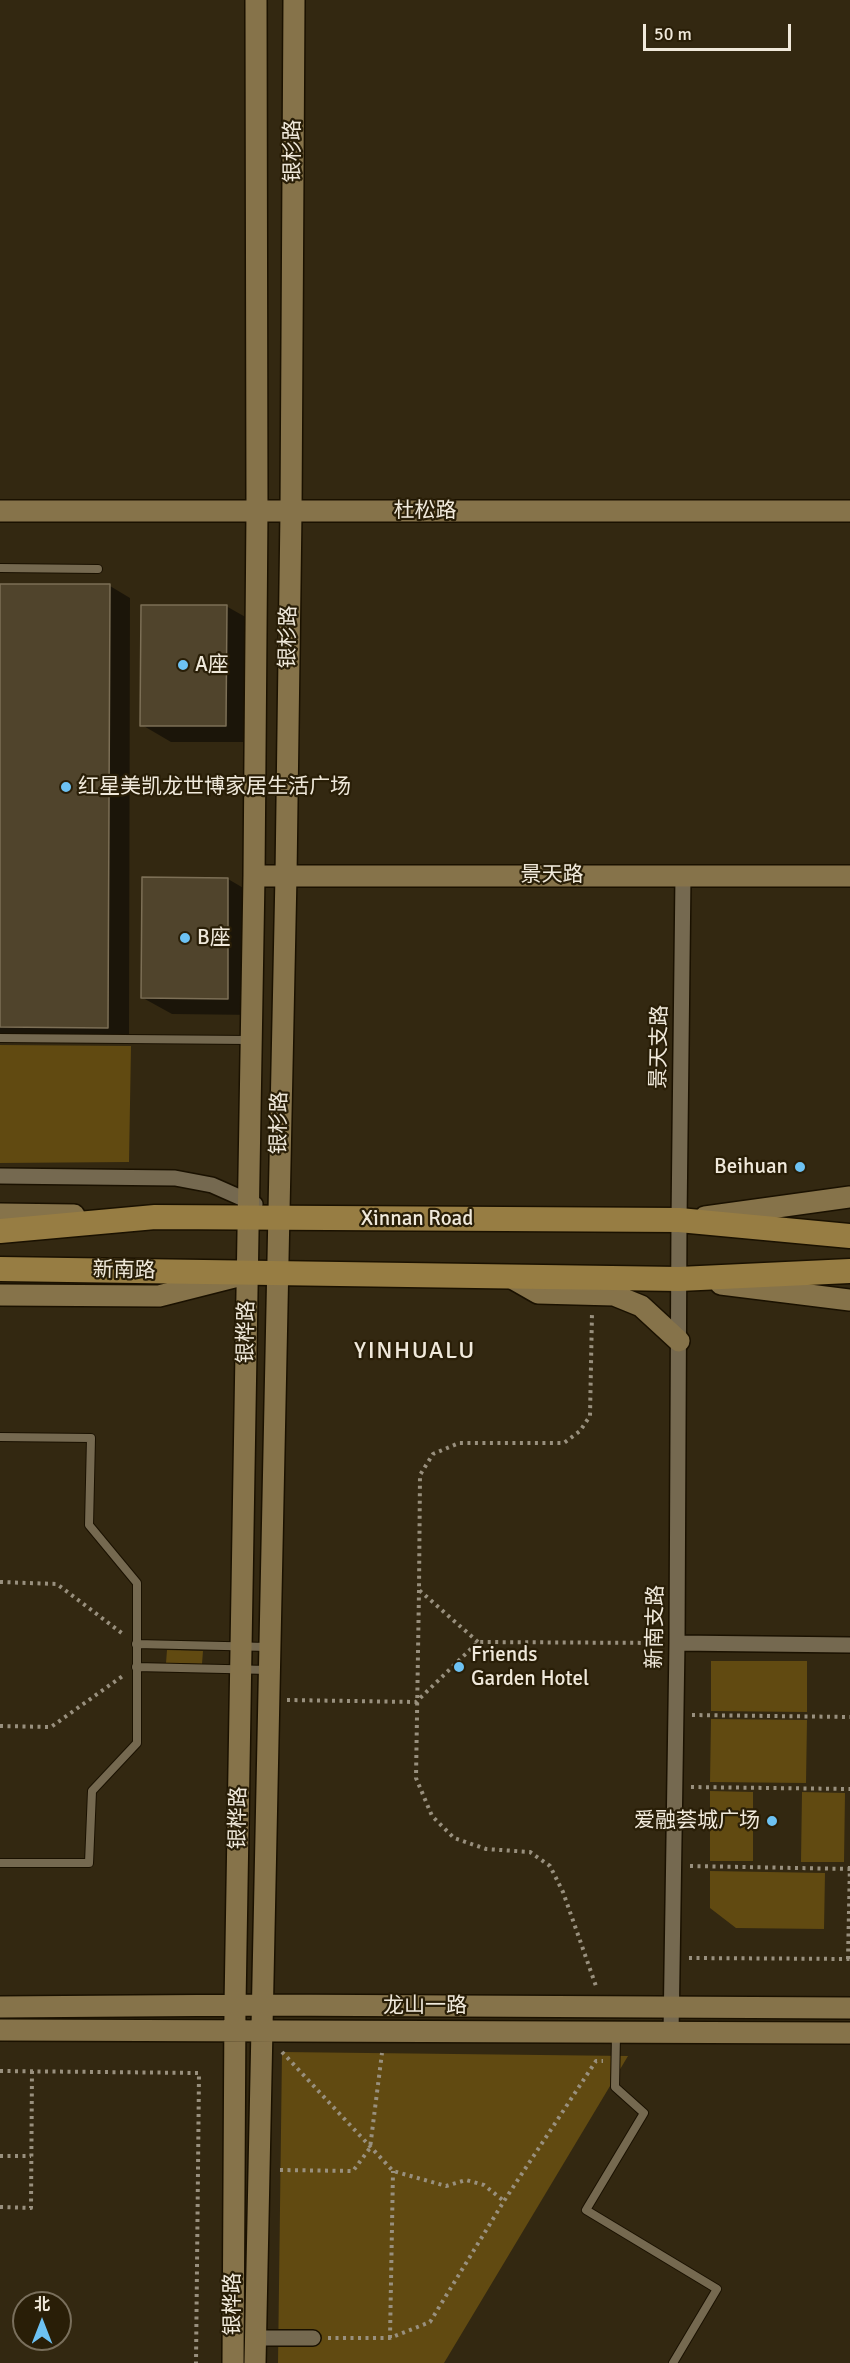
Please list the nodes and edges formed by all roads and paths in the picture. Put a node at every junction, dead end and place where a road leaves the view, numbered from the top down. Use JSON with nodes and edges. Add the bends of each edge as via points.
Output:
{"nodes":[{"id":1,"x":256,"y":0,"type":"edge"},
{"id":2,"x":294,"y":0,"type":"edge"},
{"id":3,"x":0,"y":511,"type":"edge"},
{"id":4,"x":257,"y":511,"type":"junction"},
{"id":5,"x":850,"y":511,"type":"edge"},
{"id":6,"x":291,"y":512,"type":"junction"},
{"id":7,"x":0,"y":568,"type":"edge"},
{"id":8,"x":98,"y":569,"type":"dead end"},
{"id":9,"x":286,"y":875,"type":"junction"},
{"id":10,"x":683,"y":875,"type":"junction"},
{"id":11,"x":254,"y":876,"type":"junction"},
{"id":12,"x":850,"y":876,"type":"edge"},
{"id":13,"x":0,"y":1038,"type":"edge"},
{"id":14,"x":251,"y":1040,"type":"junction"},
{"id":15,"x":0,"y":1176,"type":"edge"},
{"id":16,"x":850,"y":1197,"type":"edge"},
{"id":17,"x":248,"y":1209,"type":"junction"},
{"id":18,"x":0,"y":1214,"type":"edge"},
{"id":19,"x":155,"y":1217,"type":"junction"},
{"id":20,"x":278,"y":1218,"type":"junction"},
{"id":21,"x":679,"y":1220,"type":"junction"},
{"id":22,"x":0,"y":1231,"type":"edge"},
{"id":23,"x":850,"y":1236,"type":"edge"},
{"id":24,"x":0,"y":1269,"type":"edge"},
{"id":25,"x":850,"y":1271,"type":"edge"},
{"id":26,"x":248,"y":1274,"type":"junction"},
{"id":27,"x":278,"y":1274,"type":"junction"},
{"id":28,"x":510,"y":1277,"type":"junction"},
{"id":29,"x":679,"y":1279,"type":"junction"},
{"id":30,"x":0,"y":1295,"type":"edge"},
{"id":31,"x":592,"y":1295,"type":"junction"},
{"id":32,"x":850,"y":1300,"type":"edge"},
{"id":33,"x":679,"y":1341,"type":"junction"},
{"id":34,"x":0,"y":1437,"type":"edge"},
{"id":35,"x":0,"y":1582,"type":"edge"},
{"id":36,"x":418,"y":1590,"type":"junction"},
{"id":37,"x":478,"y":1642,"type":"junction"},
{"id":38,"x":677,"y":1643,"type":"junction"},
{"id":39,"x":136,"y":1644,"type":"junction"},
{"id":40,"x":850,"y":1645,"type":"edge"},
{"id":41,"x":242,"y":1646,"type":"junction"},
{"id":42,"x":269,"y":1647,"type":"junction"},
{"id":43,"x":136,"y":1667,"type":"junction"},
{"id":44,"x":242,"y":1670,"type":"junction"},
{"id":45,"x":269,"y":1670,"type":"junction"},
{"id":46,"x":268,"y":1700,"type":"junction"},
{"id":47,"x":416,"y":1702,"type":"junction"},
{"id":48,"x":676,"y":1715,"type":"junction"},
{"id":49,"x":850,"y":1717,"type":"edge"},
{"id":50,"x":0,"y":1726,"type":"edge"},
{"id":51,"x":675,"y":1787,"type":"junction"},
{"id":52,"x":850,"y":1789,"type":"edge"},
{"id":53,"x":850,"y":1862,"type":"edge"},
{"id":54,"x":0,"y":1863,"type":"edge"},
{"id":55,"x":674,"y":1866,"type":"junction"},
{"id":56,"x":850,"y":1869,"type":"edge"},
{"id":57,"x":850,"y":1885,"type":"edge"},
{"id":58,"x":673,"y":1957,"type":"junction"},
{"id":59,"x":849,"y":1959,"type":"edge"},
{"id":60,"x":235,"y":2005,"type":"junction"},
{"id":61,"x":262,"y":2005,"type":"junction"},
{"id":62,"x":0,"y":2007,"type":"edge"},
{"id":63,"x":603,"y":2008,"type":"junction"},
{"id":64,"x":850,"y":2008,"type":"edge"},
{"id":65,"x":672,"y":2009,"type":"junction"},
{"id":66,"x":0,"y":2030,"type":"edge"},
{"id":67,"x":235,"y":2030,"type":"junction"},
{"id":68,"x":262,"y":2031,"type":"junction"},
{"id":69,"x":616,"y":2033,"type":"junction"},
{"id":70,"x":850,"y":2033,"type":"edge"},
{"id":71,"x":671,"y":2034,"type":"junction"},
{"id":72,"x":282,"y":2052,"type":"dead end"},
{"id":73,"x":382,"y":2053,"type":"dead end"},
{"id":74,"x":616,"y":2061,"type":"junction"},
{"id":75,"x":0,"y":2071,"type":"edge"},
{"id":76,"x":32,"y":2072,"type":"junction"},
{"id":77,"x":370,"y":2148,"type":"junction"},
{"id":78,"x":0,"y":2156,"type":"edge"},
{"id":79,"x":31,"y":2156,"type":"junction"},
{"id":80,"x":280,"y":2170,"type":"dead end"},
{"id":81,"x":393,"y":2171,"type":"junction"},
{"id":82,"x":504,"y":2201,"type":"junction"},
{"id":83,"x":0,"y":2208,"type":"edge"},
{"id":84,"x":256,"y":2338,"type":"junction"},
{"id":85,"x":312,"y":2338,"type":"joint"},
{"id":86,"x":390,"y":2338,"type":"junction"},
{"id":87,"x":196,"y":2363,"type":"edge"},
{"id":88,"x":232,"y":2363,"type":"edge"},
{"id":89,"x":255,"y":2363,"type":"edge"},
{"id":90,"x":673,"y":2363,"type":"edge"}],
"edges":[{"from":1,"to":4,"type":"main road","name":"银杉路"},
{"from":2,"to":6,"type":"main road","name":"银杉路"},
{"from":3,"to":4,"type":"main road","name":"杜松路"},
{"from":4,"to":6,"type":"main road","name":"杜松路"},
{"from":4,"to":11,"type":"main road","name":"银杉路"},
{"from":5,"to":6,"type":"main road","name":"杜松路"},
{"from":6,"to":9,"type":"main road","name":"银杉路"},
{"from":7,"to":8,"type":"lane"},
{"from":9,"to":10,"type":"main road","name":"景天路"},
{"from":9,"to":11,"type":"main road","name":"景天路"},
{"from":9,"to":20,"type":"main road","name":"银杉路"},
{"from":10,"to":12,"type":"main road","name":"景天路"},
{"from":10,"to":21,"type":"street","name":"景天支路"},
{"from":11,"to":14,"type":"main road","name":"银杉路"},
{"from":13,"to":14,"type":"lane"},
{"from":14,"to":17,"type":"main road","name":"银杉路"},
{"from":15,"to":17,"type":"street","via":[[175,1178],[212,1185]]},
{"from":16,"to":21,"type":"main road","name":"Xinnan Road"},
{"from":17,"to":19,"type":"main road","name":"Xinnan Road"},
{"from":17,"to":20,"type":"main road","name":"Xinnan Road"},
{"from":17,"to":26,"type":"main road","name":"银杉路"},
{"from":18,"to":19,"type":"main road"},
{"from":19,"to":22,"type":"main road"},
{"from":20,"to":21,"type":"main road","name":"Xinnan Road"},
{"from":20,"to":27,"type":"main road","name":"银杉路"},
{"from":21,"to":23,"type":"main road","name":"Xinnan Road"},
{"from":21,"to":29,"type":"street","name":"新南支路"},
{"from":24,"to":26,"type":"main road","name":"新南路"},
{"from":25,"to":29,"type":"main road"},
{"from":26,"to":27,"type":"main road"},
{"from":26,"to":30,"type":"main road","via":[[159,1296]]},
{"from":26,"to":41,"type":"main road","name":"银桦路"},
{"from":27,"to":28,"type":"main road"},
{"from":27,"to":42,"type":"main road","name":"银桦路"},
{"from":28,"to":29,"type":"main road"},
{"from":28,"to":31,"type":"main road","via":[[538,1293]]},
{"from":29,"to":32,"type":"main road"},
{"from":29,"to":33,"type":"street","name":"新南支路"},
{"from":31,"to":33,"type":"main road","via":[[614,1295],[641,1306]]},
{"from":31,"to":36,"type":"path","via":[[590,1416],[580,1431],[564,1443],[459,1443],[433,1454],[420,1475]]},
{"from":33,"to":38,"type":"street","name":"新南支路"},
{"from":34,"to":39,"type":"lane","via":[[91,1438],[89,1525],[137,1583]]},
{"from":35,"to":39,"type":"path","via":[[57,1584]]},
{"from":36,"to":37,"type":"path"},
{"from":36,"to":47,"type":"path"},
{"from":37,"to":38,"type":"path"},
{"from":37,"to":47,"type":"path"},
{"from":38,"to":40,"type":"street"},
{"from":38,"to":48,"type":"street","name":"新南支路"},
{"from":39,"to":41,"type":"lane"},
{"from":39,"to":43,"type":"lane"},
{"from":41,"to":42,"type":"lane"},
{"from":41,"to":44,"type":"main road","name":"银桦路"},
{"from":42,"to":45,"type":"main road","name":"银桦路"},
{"from":43,"to":44,"type":"lane"},
{"from":43,"to":50,"type":"path","via":[[51,1727]]},
{"from":43,"to":54,"type":"lane","via":[[137,1743],[92,1791],[90,1863]]},
{"from":44,"to":45,"type":"lane"},
{"from":44,"to":60,"type":"main road","name":"银桦路"},
{"from":45,"to":46,"type":"main road","name":"银桦路"},
{"from":46,"to":47,"type":"path"},
{"from":46,"to":61,"type":"main road","name":"银桦路"},
{"from":47,"to":63,"type":"path","via":[[416,1778],[432,1816],[454,1838],[486,1849],[530,1852],[550,1866],[563,1892]]},
{"from":48,"to":49,"type":"path"},
{"from":48,"to":51,"type":"street","name":"新南支路"},
{"from":51,"to":52,"type":"path"},
{"from":51,"to":55,"type":"street","name":"新南支路"},
{"from":53,"to":56,"type":"path"},
{"from":55,"to":56,"type":"path"},
{"from":55,"to":58,"type":"street","name":"新南支路"},
{"from":56,"to":57,"type":"path"},
{"from":57,"to":59,"type":"path"},
{"from":58,"to":59,"type":"path"},
{"from":58,"to":65,"type":"street","name":"新南支路"},
{"from":60,"to":61,"type":"main road","name":"龙山一路"},
{"from":60,"to":62,"type":"main road","name":"龙山一路"},
{"from":60,"to":67,"type":"main road","name":"银桦路"},
{"from":61,"to":63,"type":"main road","name":"龙山一路"},
{"from":61,"to":68,"type":"main road","name":"银桦路"},
{"from":63,"to":65,"type":"main road","name":"龙山一路"},
{"from":64,"to":65,"type":"main road","name":"龙山一路"},
{"from":65,"to":71,"type":"street","name":"新南支路"},
{"from":66,"to":67,"type":"main road","name":"龙山一路"},
{"from":67,"to":68,"type":"main road","name":"龙山一路"},
{"from":67,"to":88,"type":"main road","name":"银桦路"},
{"from":68,"to":69,"type":"main road","name":"龙山一路"},
{"from":68,"to":84,"type":"main road","name":"银桦路"},
{"from":69,"to":71,"type":"main road","name":"龙山一路"},
{"from":69,"to":74,"type":"lane"},
{"from":70,"to":71,"type":"main road","name":"龙山一路"},
{"from":72,"to":77,"type":"path"},
{"from":73,"to":77,"type":"path"},
{"from":74,"to":82,"type":"path","via":[[596,2061]]},
{"from":74,"to":90,"type":"lane","via":[[615,2087],[644,2114],[586,2210],[717,2289]]},
{"from":75,"to":76,"type":"path"},
{"from":76,"to":79,"type":"path"},
{"from":76,"to":87,"type":"path","via":[[199,2073]]},
{"from":77,"to":80,"type":"path","via":[[353,2171]]},
{"from":77,"to":81,"type":"path"},
{"from":78,"to":79,"type":"path"},
{"from":79,"to":83,"type":"path","via":[[31,2208]]},
{"from":81,"to":82,"type":"path","via":[[446,2186],[466,2180],[484,2185]]},
{"from":81,"to":86,"type":"path"},
{"from":82,"to":86,"type":"path","via":[[430,2322]]},
{"from":84,"to":85,"type":"street"},
{"from":84,"to":89,"type":"main road","name":"银桦路"},
{"from":85,"to":86,"type":"path"}]}
